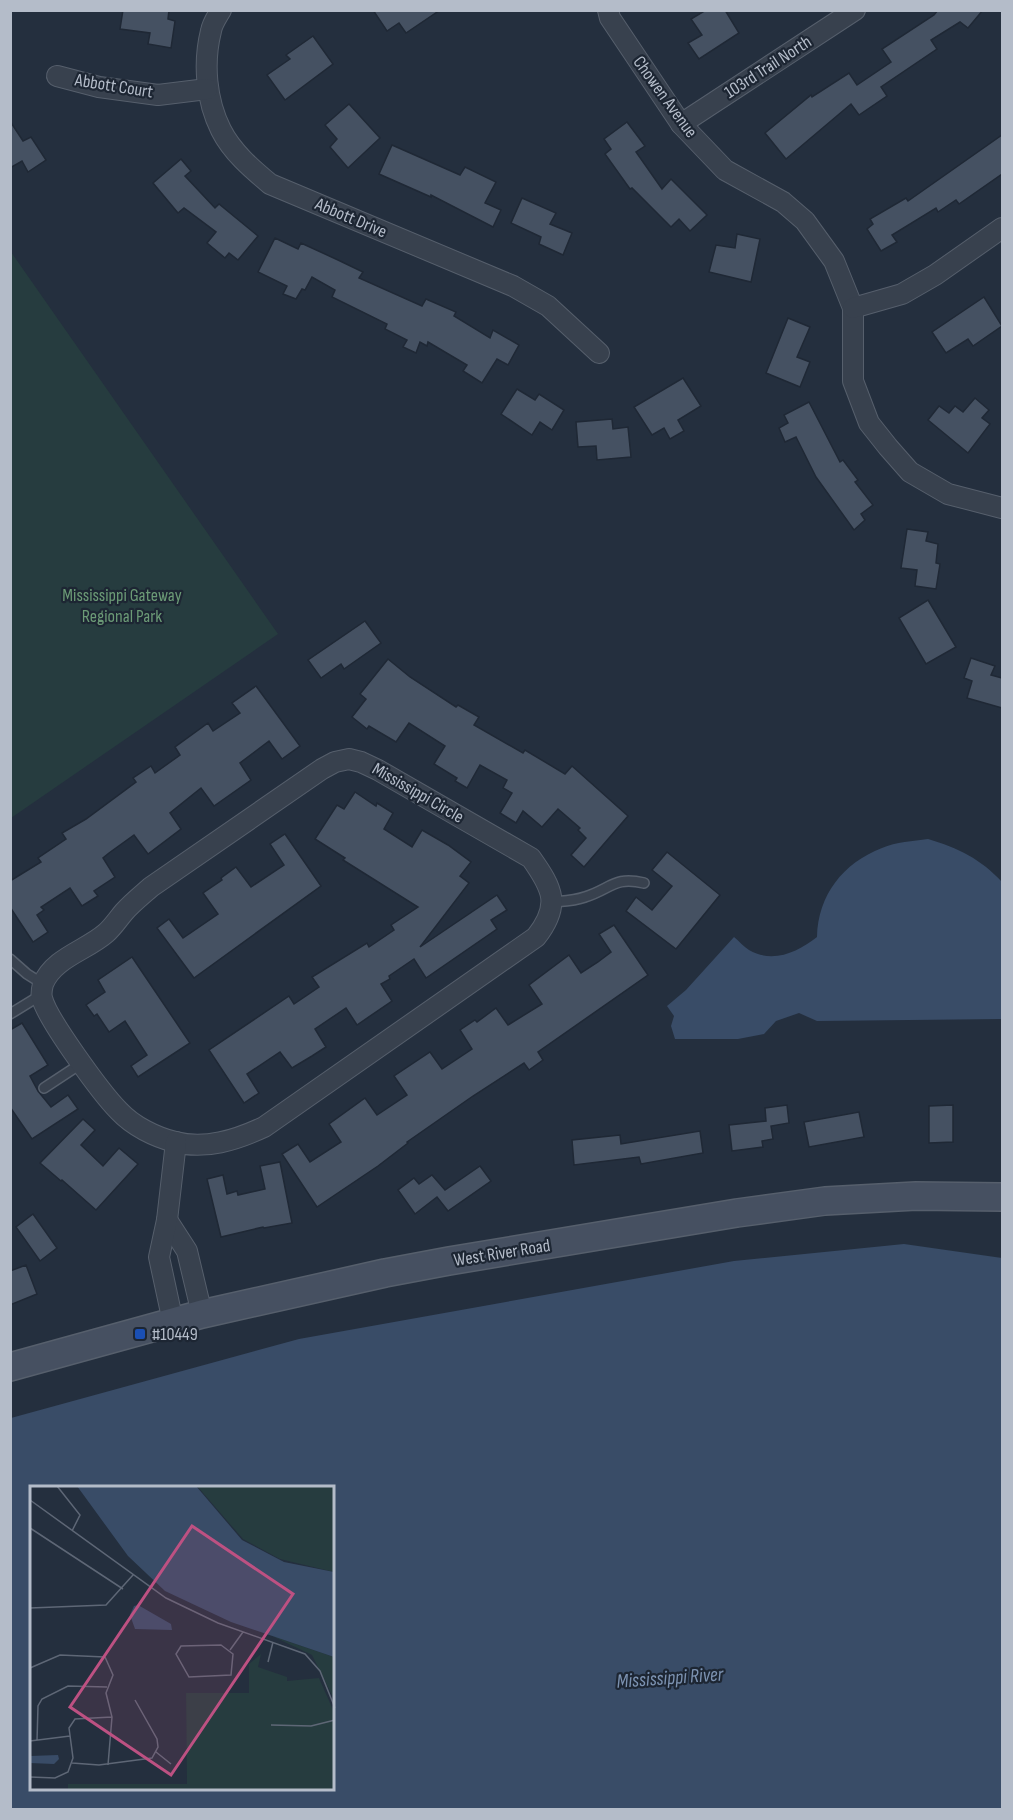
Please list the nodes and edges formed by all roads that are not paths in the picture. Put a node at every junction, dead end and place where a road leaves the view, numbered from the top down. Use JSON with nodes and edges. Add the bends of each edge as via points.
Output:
{"nodes":[{"id":1,"x":221,"y":10,"type":"edge"},
{"id":2,"x":608,"y":10,"type":"edge"},
{"id":3,"x":855,"y":10,"type":"edge"},
{"id":4,"x":57,"y":76,"type":"dead end"},
{"id":5,"x":207,"y":90,"type":"junction"},
{"id":6,"x":681,"y":124,"type":"junction"},
{"id":7,"x":1002,"y":228,"type":"edge"},
{"id":8,"x":853,"y":308,"type":"junction"},
{"id":9,"x":599,"y":353,"type":"dead end"},
{"id":10,"x":1002,"y":508,"type":"edge"},
{"id":11,"x":644,"y":883,"type":"dead end"},
{"id":12,"x":552,"y":902,"type":"junction"},
{"id":13,"x":10,"y":959,"type":"edge"},
{"id":14,"x":42,"y":990,"type":"junction"},
{"id":15,"x":10,"y":1014,"type":"edge"},
{"id":16,"x":82,"y":1063,"type":"junction"},
{"id":17,"x":44,"y":1088,"type":"dead end"},
{"id":18,"x":176,"y":1142,"type":"junction"},
{"id":19,"x":1002,"y":1197,"type":"edge"},
{"id":20,"x":167,"y":1220,"type":"junction"},
{"id":21,"x":202,"y":1314,"type":"junction"},
{"id":22,"x":173,"y":1322,"type":"junction"},
{"id":23,"x":10,"y":1367,"type":"edge"}],
"edges":[{"from":1,"to":5,"type":"street","name":"Abbott Drive","via":[[211,29]]},
{"from":2,"to":6,"type":"street","name":"Chowen Avenue"},
{"from":3,"to":6,"type":"street","name":"103rd Trail North"},
{"from":4,"to":5,"type":"street","name":"Abbott Court","via":[[99,87],[158,94]]},
{"from":5,"to":9,"type":"street","name":"Abbott Drive","via":[[221,130],[244,162],[270,184],[513,286],[548,306]]},
{"from":6,"to":8,"type":"street","name":"Chowen Avenue","via":[[725,170],[783,202],[805,221],[834,261]]},
{"from":7,"to":8,"type":"street","via":[[902,294]]},
{"from":8,"to":10,"type":"street","name":"Chowen Avenue","via":[[853,381],[869,423],[910,472],[948,494]]},
{"from":11,"to":12,"type":"lane","via":[[629,879],[587,897]]},
{"from":12,"to":14,"type":"street","name":"Mississippi Circle","via":[[547,880],[531,858],[378,770],[349,759],[322,769],[151,886],[106,933],[52,971]]},
{"from":12,"to":18,"type":"street","via":[[548,922],[536,937],[264,1127],[238,1139],[211,1144]]},
{"from":13,"to":14,"type":"lane"},
{"from":14,"to":15,"type":"lane"},
{"from":14,"to":16,"type":"street","via":[[46,1008]]},
{"from":16,"to":17,"type":"lane"},
{"from":16,"to":18,"type":"street","via":[[119,1112],[140,1128]]},
{"from":18,"to":20,"type":"street"},
{"from":19,"to":21,"type":"street","name":"West River Road","via":[[858,1198],[737,1213],[385,1273]]},
{"from":20,"to":21,"type":"street","via":[[187,1251]]},
{"from":20,"to":22,"type":"street","via":[[159,1257]]},
{"from":21,"to":22,"type":"street","name":"West River Road"},
{"from":22,"to":23,"type":"street","name":"West River Road"}]}
